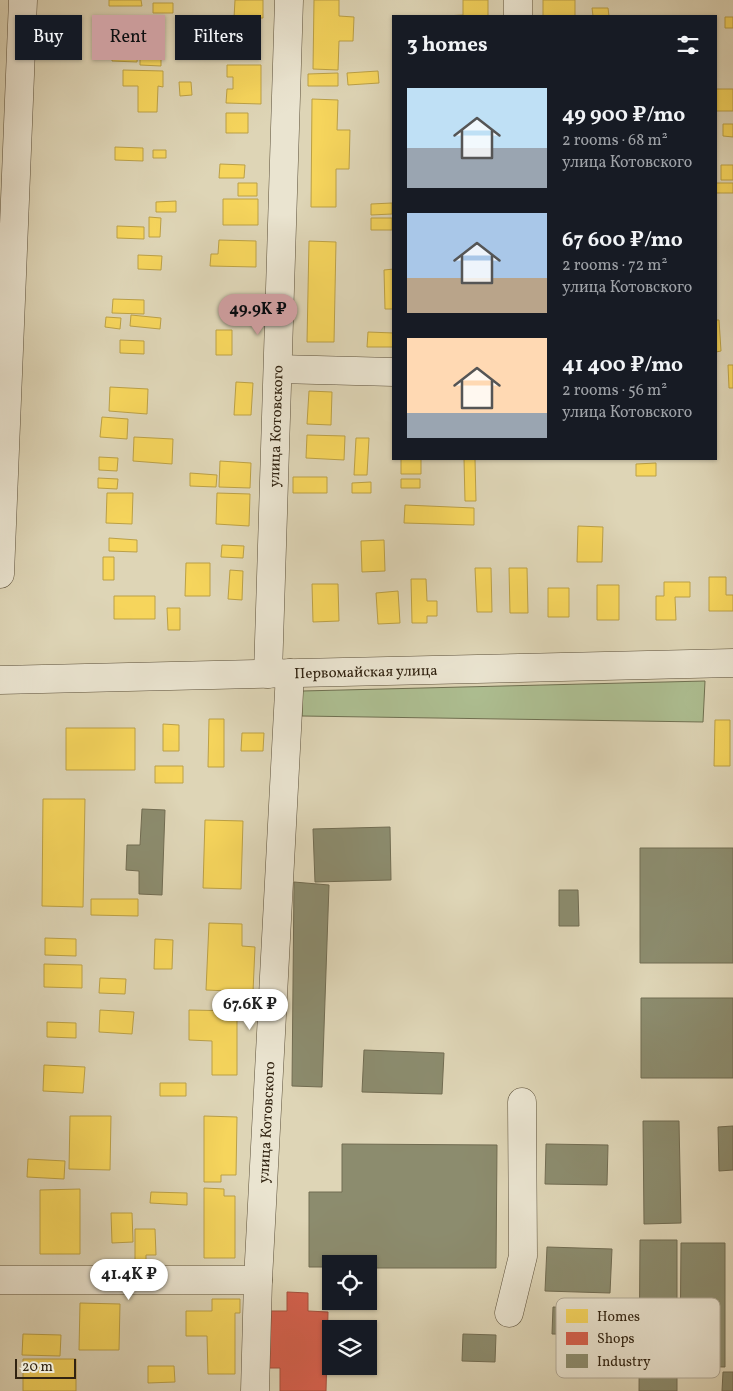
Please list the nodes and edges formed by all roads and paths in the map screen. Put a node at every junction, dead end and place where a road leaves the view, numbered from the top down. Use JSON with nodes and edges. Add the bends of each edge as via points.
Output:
{"nodes":[{"id":1,"x":23,"y":0,"type":"edge"},
{"id":2,"x":289,"y":0,"type":"edge"},
{"id":3,"x":518,"y":0,"type":"edge"},
{"id":4,"x":518,"y":15,"type":"edge"},
{"id":5,"x":278,"y":368,"type":"junction"},
{"id":6,"x":392,"y":372,"type":"edge"},
{"id":7,"x":0,"y":574,"type":"edge"},
{"id":8,"x":733,"y":663,"type":"edge"},
{"id":9,"x":279,"y":673,"type":"junction"},
{"id":10,"x":0,"y":680,"type":"edge"},
{"id":11,"x":522,"y":1102,"type":"dead end"},
{"id":12,"x":0,"y":1280,"type":"edge"},
{"id":13,"x":258,"y":1280,"type":"junction"},
{"id":14,"x":509,"y":1313,"type":"dead end"},
{"id":15,"x":255,"y":1391,"type":"edge"}],
"edges":[{"from":1,"to":7,"type":"street"},
{"from":2,"to":5,"type":"street","name":"улица Котовского"},
{"from":3,"to":4,"type":"street"},
{"from":5,"to":6,"type":"street"},
{"from":5,"to":9,"type":"street","name":"улица Котовского"},
{"from":8,"to":9,"type":"street","name":"Первомайская улица"},
{"from":9,"to":10,"type":"street","name":"Первомайская улица"},
{"from":9,"to":13,"type":"street","name":"улица Котовского"},
{"from":11,"to":14,"type":"street","via":[[523,1256]]},
{"from":12,"to":13,"type":"street"},
{"from":13,"to":15,"type":"street","name":"улица Котовского"}]}
